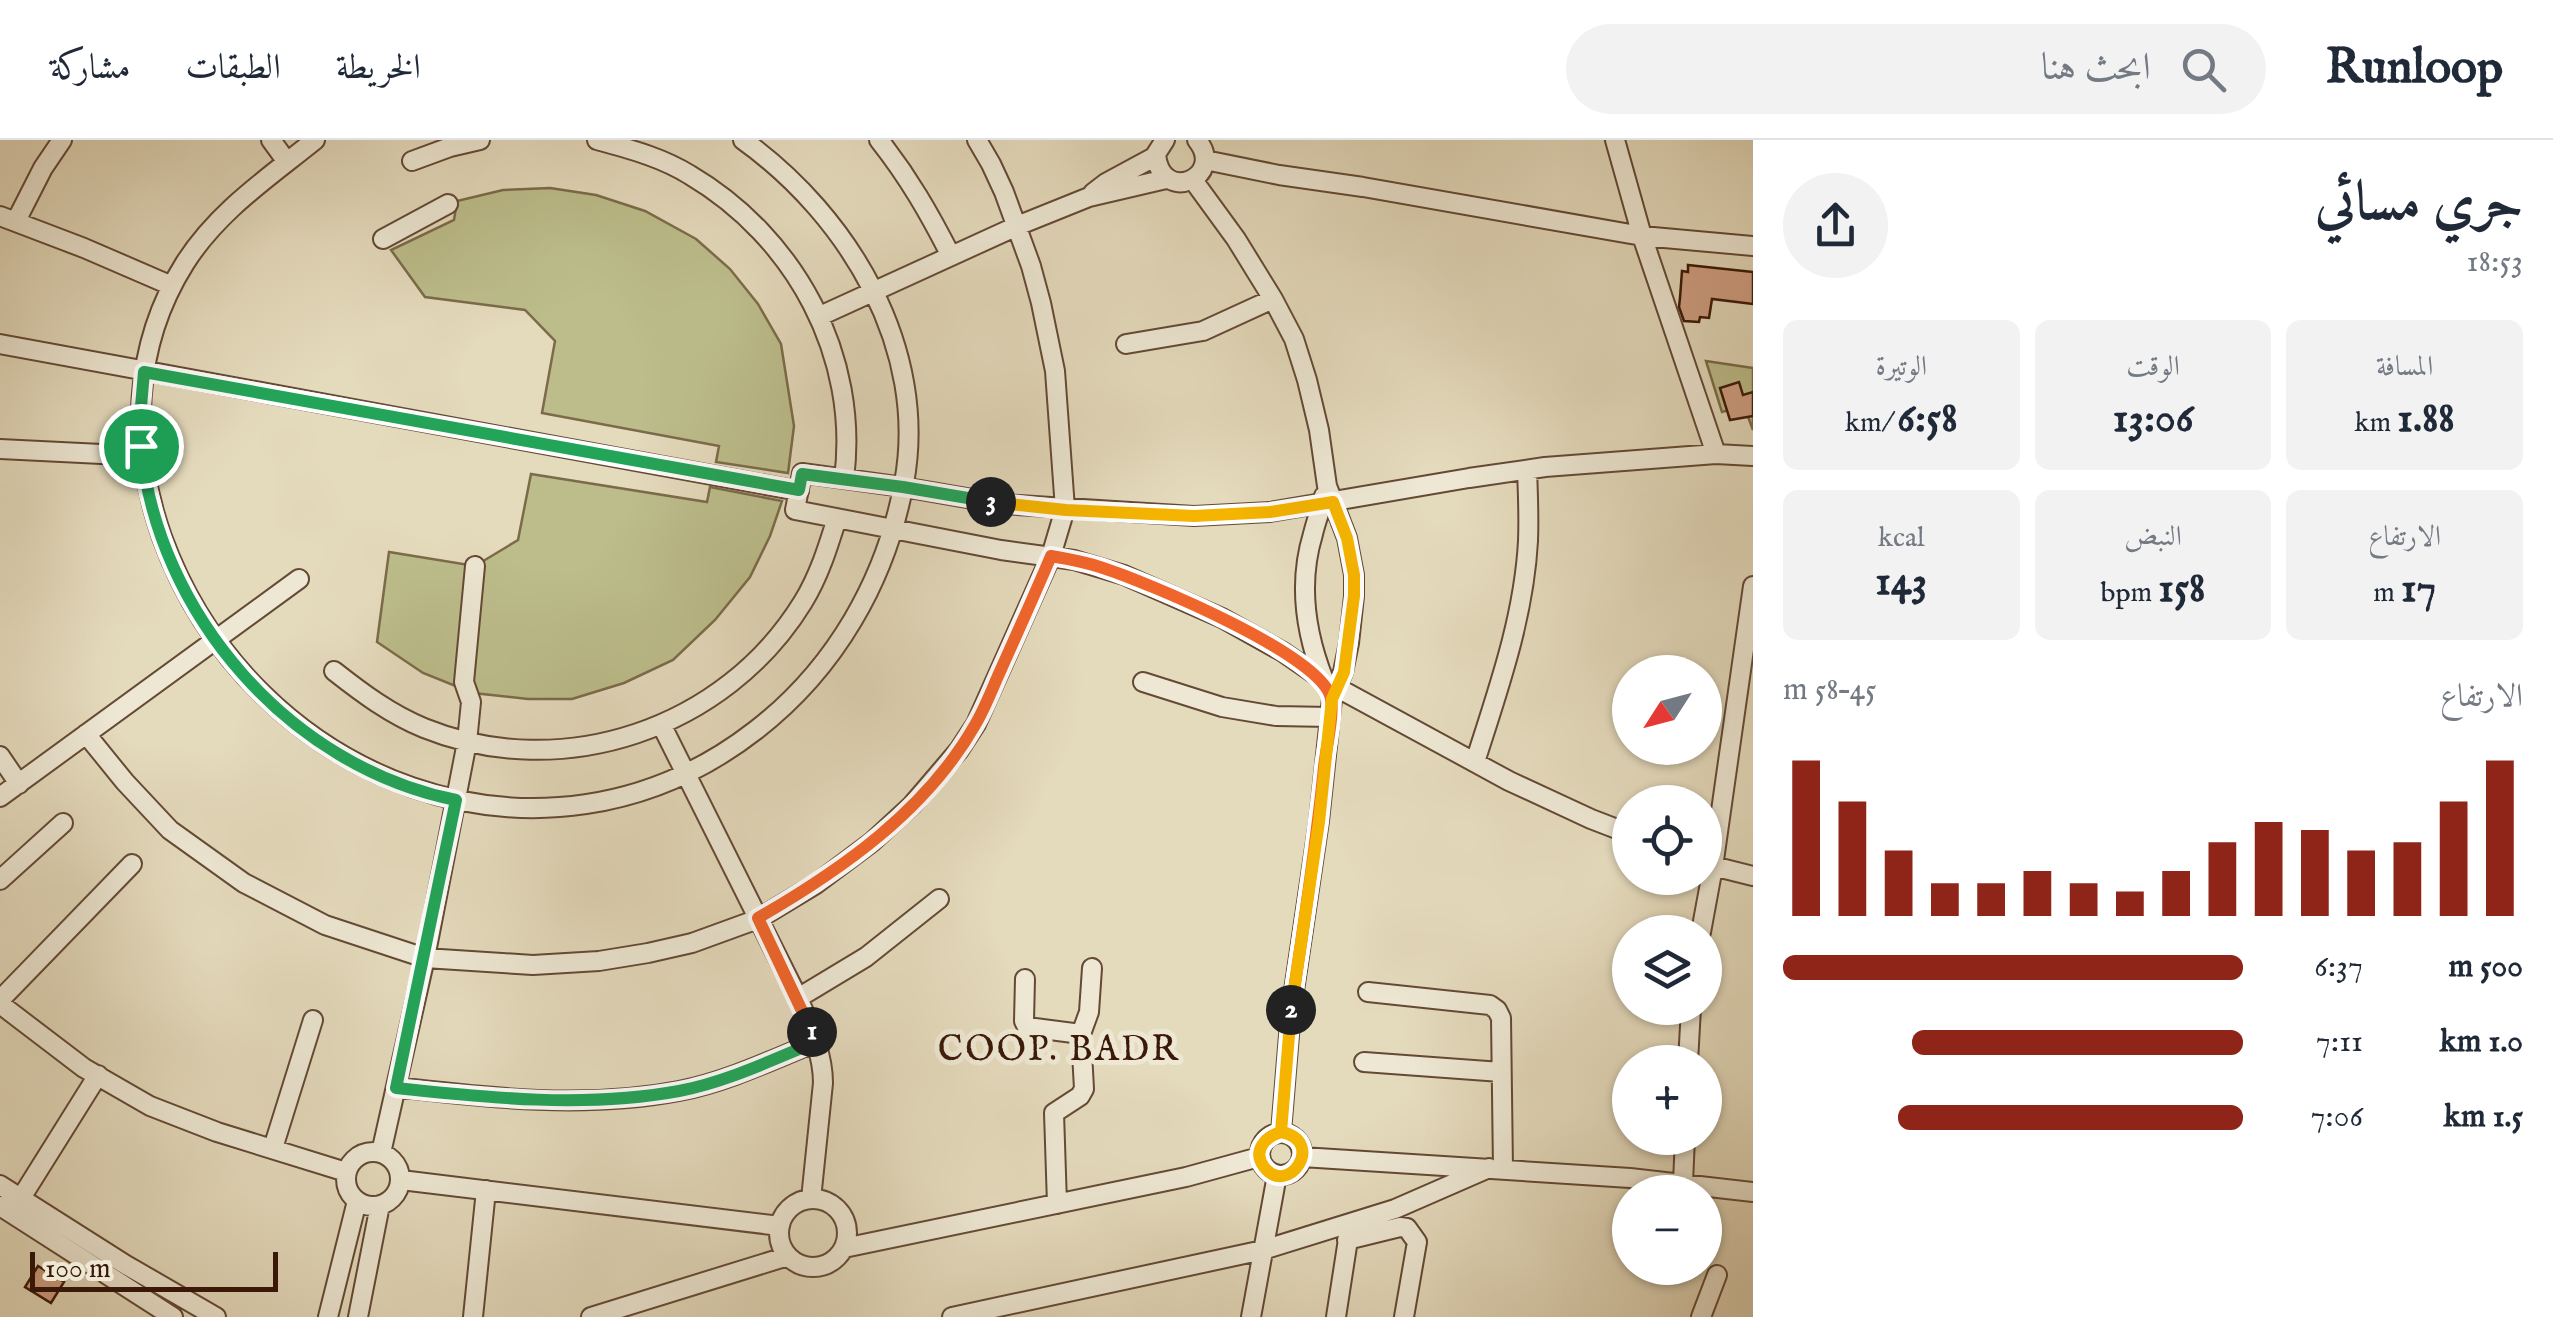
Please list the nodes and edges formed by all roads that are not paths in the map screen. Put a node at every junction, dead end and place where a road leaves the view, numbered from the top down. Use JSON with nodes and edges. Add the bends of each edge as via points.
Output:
{"nodes":[{"id":1,"x":62,"y":140,"type":"edge"},
{"id":2,"x":271,"y":140,"type":"edge"},
{"id":3,"x":315,"y":140,"type":"edge"},
{"id":4,"x":480,"y":140,"type":"edge"},
{"id":5,"x":597,"y":140,"type":"edge"},
{"id":6,"x":743,"y":140,"type":"edge"},
{"id":7,"x":879,"y":140,"type":"edge"},
{"id":8,"x":977,"y":140,"type":"edge"},
{"id":9,"x":1196,"y":140,"type":"edge"},
{"id":10,"x":1615,"y":140,"type":"edge"},
{"id":11,"x":1155,"y":147,"type":"edge"},
{"id":12,"x":412,"y":160,"type":"dead end"},
{"id":13,"x":1205,"y":160,"type":"junction"},
{"id":14,"x":287,"y":162,"type":"junction"},
{"id":15,"x":1166,"y":178,"type":"junction"},
{"id":16,"x":1193,"y":180,"type":"junction"},
{"id":17,"x":1089,"y":197,"type":"junction"},
{"id":18,"x":448,"y":204,"type":"dead end"},
{"id":19,"x":8,"y":218,"type":"edge"},
{"id":20,"x":1017,"y":226,"type":"junction"},
{"id":21,"x":1642,"y":236,"type":"junction"},
{"id":22,"x":383,"y":239,"type":"dead end"},
{"id":23,"x":1753,"y":246,"type":"edge"},
{"id":24,"x":951,"y":256,"type":"junction"},
{"id":25,"x":172,"y":286,"type":"junction"},
{"id":26,"x":873,"y":290,"type":"junction"},
{"id":27,"x":1273,"y":299,"type":"junction"},
{"id":28,"x":820,"y":316,"type":"junction"},
{"id":29,"x":0,"y":344,"type":"edge"},
{"id":30,"x":1126,"y":344,"type":"dead end"},
{"id":31,"x":144,"y":372,"type":"junction"},
{"id":32,"x":0,"y":449,"type":"edge"},
{"id":33,"x":1716,"y":454,"type":"junction"},
{"id":34,"x":142,"y":456,"type":"junction"},
{"id":35,"x":1753,"y":456,"type":"edge"},
{"id":36,"x":1528,"y":470,"type":"junction"},
{"id":37,"x":844,"y":479,"type":"junction"},
{"id":38,"x":903,"y":487,"type":"junction"},
{"id":39,"x":799,"y":490,"type":"junction"},
{"id":40,"x":1327,"y":497,"type":"junction"},
{"id":41,"x":1066,"y":510,"type":"junction"},
{"id":42,"x":837,"y":518,"type":"junction"},
{"id":43,"x":893,"y":530,"type":"junction"},
{"id":44,"x":1051,"y":556,"type":"junction"},
{"id":45,"x":475,"y":566,"type":"dead end"},
{"id":46,"x":299,"y":579,"type":"dead end"},
{"id":47,"x":1753,"y":586,"type":"edge"},
{"id":48,"x":214,"y":639,"type":"junction"},
{"id":49,"x":334,"y":671,"type":"dead end"},
{"id":50,"x":1143,"y":682,"type":"dead end"},
{"id":51,"x":1331,"y":696,"type":"junction"},
{"id":52,"x":662,"y":726,"type":"junction"},
{"id":53,"x":86,"y":734,"type":"junction"},
{"id":54,"x":468,"y":742,"type":"junction"},
{"id":55,"x":0,"y":756,"type":"edge"},
{"id":56,"x":1475,"y":762,"type":"junction"},
{"id":57,"x":686,"y":774,"type":"junction"},
{"id":58,"x":19,"y":784,"type":"junction"},
{"id":59,"x":1722,"y":785,"type":"edge"},
{"id":60,"x":0,"y":797,"type":"edge"},
{"id":61,"x":456,"y":800,"type":"junction"},
{"id":62,"x":63,"y":823,"type":"dead end"},
{"id":63,"x":1612,"y":826,"type":"edge"},
{"id":64,"x":132,"y":864,"type":"dead end"},
{"id":65,"x":1722,"y":868,"type":"edge"},
{"id":66,"x":1753,"y":876,"type":"edge"},
{"id":67,"x":0,"y":880,"type":"edge"},
{"id":68,"x":939,"y":899,"type":"dead end"},
{"id":69,"x":758,"y":918,"type":"junction"},
{"id":70,"x":424,"y":958,"type":"junction"},
{"id":71,"x":1092,"y":968,"type":"dead end"},
{"id":72,"x":1025,"y":979,"type":"dead end"},
{"id":73,"x":1368,"y":992,"type":"dead end"},
{"id":74,"x":798,"y":998,"type":"junction"},
{"id":75,"x":0,"y":1002,"type":"edge"},
{"id":76,"x":313,"y":1020,"type":"dead end"},
{"id":77,"x":1081,"y":1034,"type":"junction"},
{"id":78,"x":816,"y":1042,"type":"junction"},
{"id":79,"x":1364,"y":1062,"type":"dead end"},
{"id":80,"x":1502,"y":1072,"type":"junction"},
{"id":81,"x":98,"y":1076,"type":"junction"},
{"id":82,"x":396,"y":1088,"type":"junction"},
{"id":83,"x":1281,"y":1132,"type":"junction"},
{"id":84,"x":272,"y":1148,"type":"junction"},
{"id":85,"x":380,"y":1152,"type":"junction"},
{"id":86,"x":1259,"y":1156,"type":"junction"},
{"id":87,"x":1302,"y":1157,"type":"junction"},
{"id":88,"x":1496,"y":1168,"type":"junction"},
{"id":89,"x":346,"y":1172,"type":"junction"},
{"id":90,"x":1276,"y":1175,"type":"junction"},
{"id":91,"x":1612,"y":1177,"type":"edge"},
{"id":92,"x":401,"y":1180,"type":"junction"},
{"id":93,"x":0,"y":1185,"type":"edge"},
{"id":94,"x":1722,"y":1188,"type":"edge"},
{"id":95,"x":486,"y":1190,"type":"junction"},
{"id":96,"x":1753,"y":1192,"type":"edge"},
{"id":97,"x":21,"y":1198,"type":"junction"},
{"id":98,"x":811,"y":1199,"type":"junction"},
{"id":99,"x":357,"y":1201,"type":"junction"},
{"id":100,"x":1057,"y":1204,"type":"junction"},
{"id":101,"x":0,"y":1206,"type":"edge"},
{"id":102,"x":380,"y":1206,"type":"junction"},
{"id":103,"x":780,"y":1226,"type":"junction"},
{"id":104,"x":1349,"y":1231,"type":"junction"},
{"id":105,"x":844,"y":1248,"type":"junction"},
{"id":106,"x":1263,"y":1250,"type":"junction"},
{"id":107,"x":788,"y":1256,"type":"junction"},
{"id":108,"x":1713,"y":1285,"type":"edge"},
{"id":109,"x":173,"y":1317,"type":"edge"},
{"id":110,"x":216,"y":1317,"type":"edge"},
{"id":111,"x":328,"y":1317,"type":"edge"},
{"id":112,"x":358,"y":1317,"type":"edge"},
{"id":113,"x":473,"y":1317,"type":"edge"},
{"id":114,"x":591,"y":1317,"type":"edge"},
{"id":115,"x":952,"y":1317,"type":"edge"},
{"id":116,"x":1251,"y":1317,"type":"edge"},
{"id":117,"x":1336,"y":1317,"type":"edge"},
{"id":118,"x":1404,"y":1317,"type":"edge"},
{"id":119,"x":1701,"y":1317,"type":"edge"}],
"edges":[{"from":1,"to":19,"type":"street"},
{"from":2,"to":14,"type":"street"},
{"from":3,"to":14,"type":"street"},
{"from":4,"to":12,"type":"street"},
{"from":5,"to":28,"type":"street","via":[[673,166],[729,201],[766,235]]},
{"from":6,"to":26,"type":"street","via":[[814,202]]},
{"from":7,"to":24,"type":"street","via":[[916,190]]},
{"from":8,"to":20,"type":"street"},
{"from":9,"to":13,"type":"street"},
{"from":10,"to":21,"type":"street"},
{"from":11,"to":15,"type":"street"},
{"from":11,"to":17,"type":"street"},
{"from":13,"to":16,"type":"street"},
{"from":13,"to":21,"type":"street"},
{"from":14,"to":25,"type":"street","via":[[218,220]]},
{"from":15,"to":16,"type":"street"},
{"from":15,"to":17,"type":"street"},
{"from":16,"to":27,"type":"street"},
{"from":17,"to":20,"type":"street"},
{"from":18,"to":22,"type":"street"},
{"from":19,"to":25,"type":"street"},
{"from":20,"to":24,"type":"street"},
{"from":20,"to":41,"type":"street","via":[[1055,371]]},
{"from":21,"to":23,"type":"street"},
{"from":21,"to":33,"type":"street"},
{"from":24,"to":26,"type":"street"},
{"from":25,"to":31,"type":"street"},
{"from":26,"to":28,"type":"street"},
{"from":26,"to":38,"type":"street","via":[[903,381],[910,439]]},
{"from":27,"to":30,"type":"street","via":[[1203,331]]},
{"from":27,"to":40,"type":"street","via":[[1308,380]]},
{"from":28,"to":37,"type":"street","via":[[846,414]]},
{"from":29,"to":31,"type":"street"},
{"from":31,"to":34,"type":"street"},
{"from":31,"to":39,"type":"street"},
{"from":32,"to":34,"type":"street"},
{"from":33,"to":35,"type":"street"},
{"from":33,"to":36,"type":"street"},
{"from":34,"to":48,"type":"street","via":[[169,556]]},
{"from":36,"to":40,"type":"street"},
{"from":36,"to":56,"type":"street","via":[[1528,543],[1518,614]]},
{"from":37,"to":38,"type":"street"},
{"from":37,"to":39,"type":"street","via":[[802,474]]},
{"from":38,"to":41,"type":"street"},
{"from":38,"to":43,"type":"street"},
{"from":39,"to":42,"type":"street","via":[[796,510]]},
{"from":40,"to":41,"type":"street","via":[[1270,512],[1194,516]]},
{"from":40,"to":51,"type":"street","via":[[1312,534],[1304,594]]},
{"from":40,"to":51,"type":"street","via":[[1347,538],[1354,575],[1344,672]]},
{"from":41,"to":44,"type":"street"},
{"from":42,"to":43,"type":"street"},
{"from":42,"to":52,"type":"street","via":[[804,602],[776,641],[742,675]]},
{"from":43,"to":44,"type":"street"},
{"from":43,"to":57,"type":"street","via":[[856,615],[807,682],[745,738]]},
{"from":44,"to":51,"type":"street","via":[[1100,567],[1188,602],[1256,636]]},
{"from":44,"to":69,"type":"street","via":[[959,750],[872,842]]},
{"from":45,"to":54,"type":"street","via":[[464,682]]},
{"from":46,"to":48,"type":"street"},
{"from":47,"to":59,"type":"street"},
{"from":48,"to":53,"type":"street"},
{"from":48,"to":61,"type":"street","via":[[254,688],[321,744],[395,782]]},
{"from":49,"to":54,"type":"street","via":[[376,704]]},
{"from":50,"to":51,"type":"street","via":[[1276,716]]},
{"from":51,"to":56,"type":"street"},
{"from":51,"to":83,"type":"street"},
{"from":52,"to":54,"type":"street","via":[[570,749]]},
{"from":52,"to":57,"type":"street"},
{"from":53,"to":58,"type":"street"},
{"from":53,"to":70,"type":"street","via":[[170,830],[244,883],[325,925]]},
{"from":54,"to":61,"type":"street"},
{"from":55,"to":58,"type":"street"},
{"from":56,"to":63,"type":"street"},
{"from":57,"to":61,"type":"street","via":[[573,806],[512,808]]},
{"from":57,"to":69,"type":"street"},
{"from":58,"to":60,"type":"street"},
{"from":61,"to":70,"type":"street"},
{"from":62,"to":67,"type":"street"},
{"from":64,"to":75,"type":"street"},
{"from":65,"to":66,"type":"street"},
{"from":68,"to":74,"type":"street","via":[[866,957]]},
{"from":69,"to":70,"type":"street","via":[[692,943],[599,961],[534,965]]},
{"from":69,"to":74,"type":"street"},
{"from":70,"to":82,"type":"street"},
{"from":71,"to":77,"type":"street"},
{"from":72,"to":77,"type":"street","via":[[1027,1028]]},
{"from":73,"to":80,"type":"street","via":[[1490,1005],[1501,1018]]},
{"from":74,"to":78,"type":"street"},
{"from":75,"to":81,"type":"street"},
{"from":76,"to":84,"type":"street"},
{"from":77,"to":100,"type":"street","via":[[1084,1089],[1053,1116]]},
{"from":78,"to":82,"type":"street","via":[[717,1080],[642,1096],[569,1100]]},
{"from":78,"to":98,"type":"street","via":[[823,1084]]},
{"from":79,"to":80,"type":"street"},
{"from":80,"to":88,"type":"street"},
{"from":81,"to":84,"type":"street","via":[[150,1106]]},
{"from":81,"to":97,"type":"street"},
{"from":82,"to":85,"type":"street"},
{"from":83,"to":86,"type":"street","via":[[1269,1136]]},
{"from":83,"to":87,"type":"street","via":[[1297,1140]]},
{"from":84,"to":89,"type":"street"},
{"from":85,"to":89,"type":"street","via":[[363,1153]]},
{"from":85,"to":92,"type":"street","via":[[397,1165]]},
{"from":86,"to":90,"type":"street"},
{"from":86,"to":100,"type":"street"},
{"from":87,"to":88,"type":"street"},
{"from":87,"to":90,"type":"street","via":[[1294,1172]]},
{"from":88,"to":91,"type":"street"},
{"from":88,"to":104,"type":"street"},
{"from":89,"to":99,"type":"street"},
{"from":90,"to":106,"type":"street"},
{"from":92,"to":95,"type":"street"},
{"from":92,"to":102,"type":"street","via":[[396,1195]]},
{"from":93,"to":97,"type":"street"},
{"from":94,"to":96,"type":"street"},
{"from":95,"to":103,"type":"street"},
{"from":95,"to":113,"type":"street"},
{"from":97,"to":110,"type":"street"},
{"from":98,"to":103,"type":"street","via":[[791,1207]]},
{"from":98,"to":105,"type":"street","via":[[842,1214]]},
{"from":99,"to":102,"type":"street"},
{"from":99,"to":111,"type":"street"},
{"from":100,"to":105,"type":"street"},
{"from":101,"to":109,"type":"street"},
{"from":102,"to":112,"type":"street"},
{"from":103,"to":107,"type":"street"},
{"from":104,"to":106,"type":"street"},
{"from":104,"to":117,"type":"street"},
{"from":104,"to":118,"type":"street","via":[[1400,1227],[1414,1234]]},
{"from":105,"to":107,"type":"street","via":[[823,1266],[804,1266]]},
{"from":106,"to":115,"type":"street"},
{"from":106,"to":116,"type":"street"},
{"from":107,"to":114,"type":"street"},
{"from":108,"to":119,"type":"street"}]}
